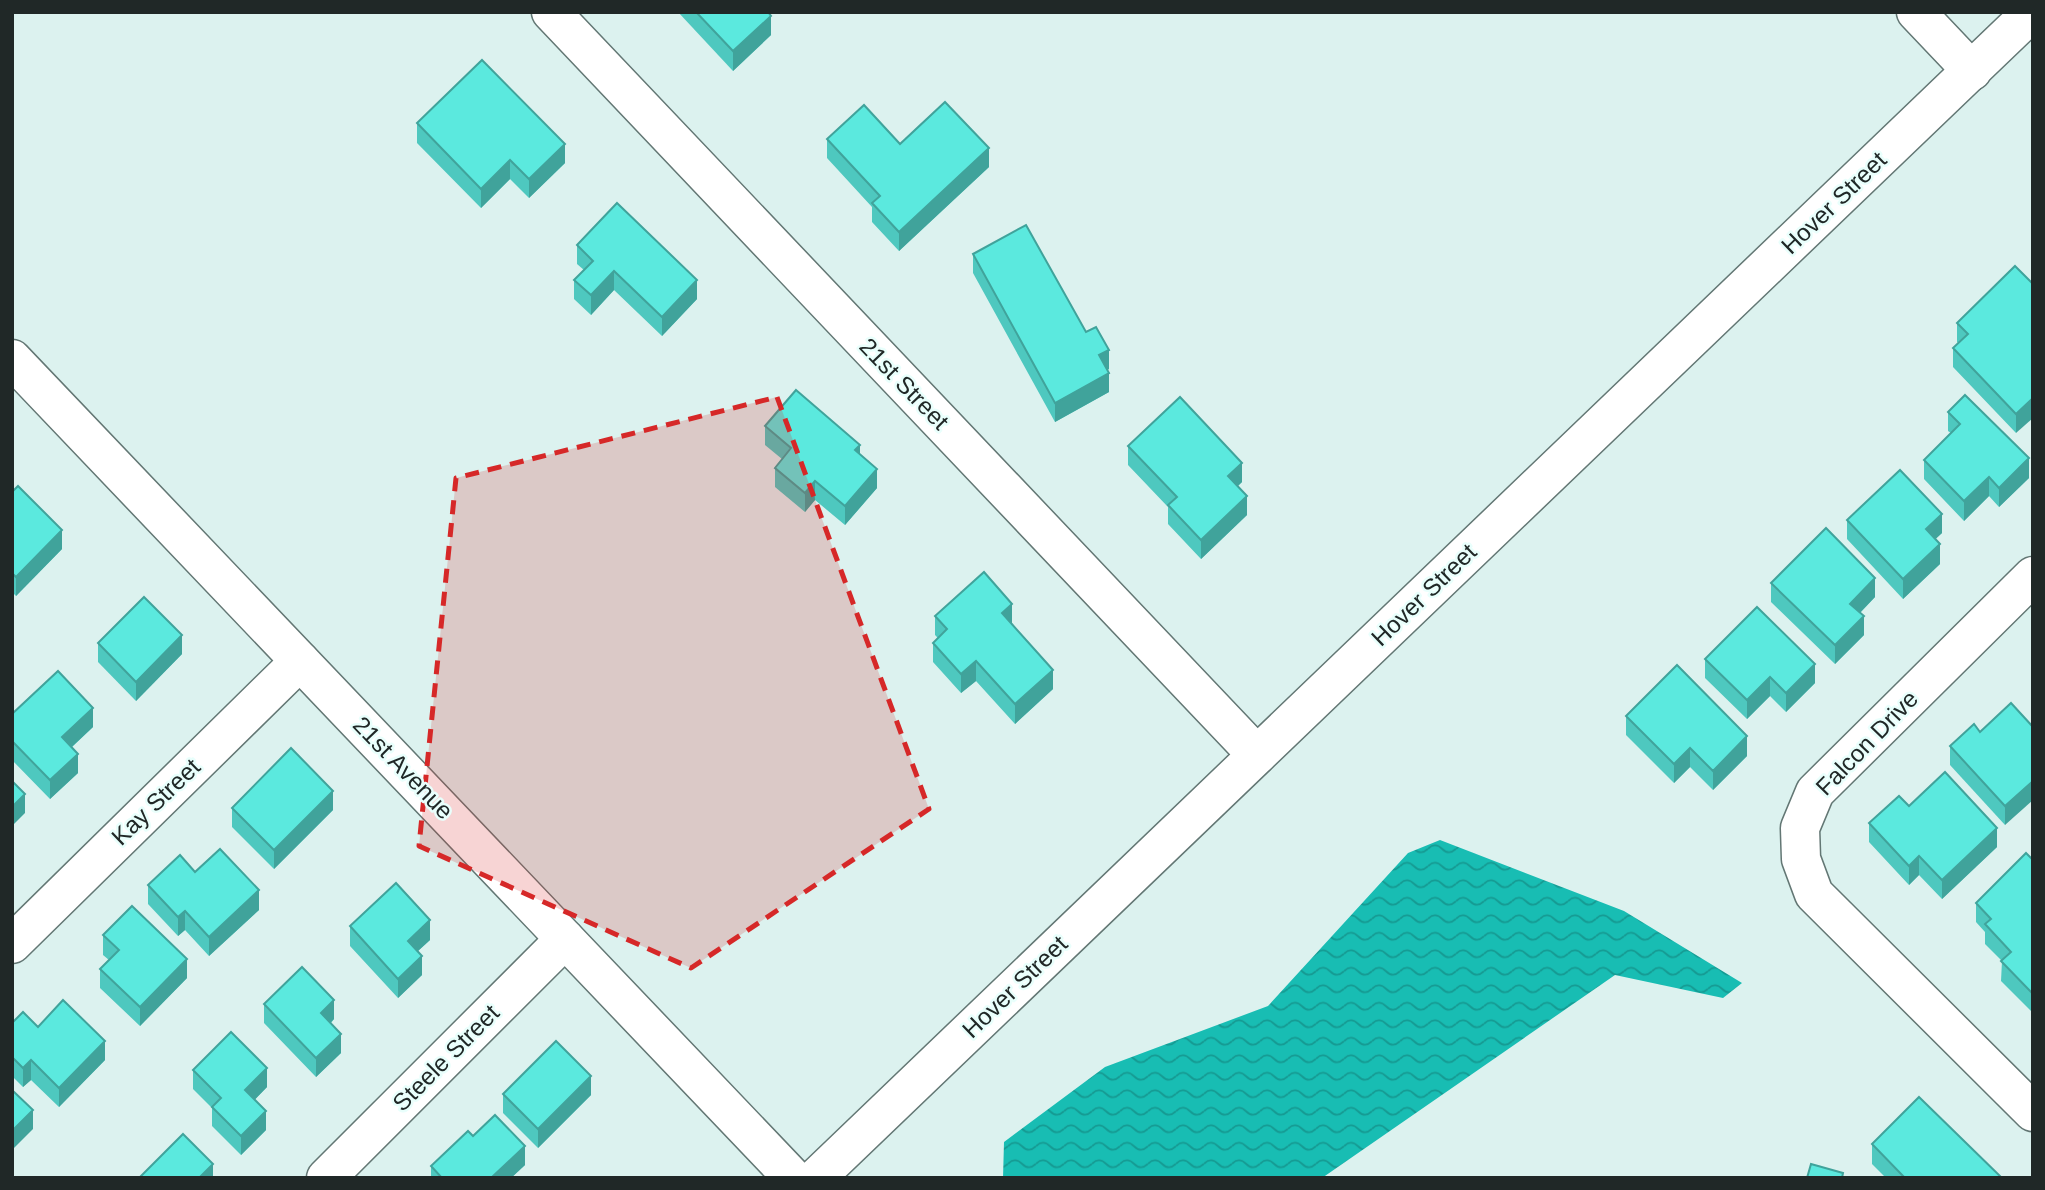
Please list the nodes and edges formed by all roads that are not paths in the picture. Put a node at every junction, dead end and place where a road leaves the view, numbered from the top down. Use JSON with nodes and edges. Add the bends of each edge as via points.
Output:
{"nodes":[{"id":1,"x":551,"y":12,"type":"edge"},
{"id":2,"x":1916,"y":12,"type":"edge"},
{"id":3,"x":2032,"y":12,"type":"edge"},
{"id":4,"x":1972,"y":71,"type":"junction"},
{"id":5,"x":19,"y":379,"type":"edge"},
{"id":6,"x":2033,"y":576,"type":"edge"},
{"id":7,"x":300,"y":661,"type":"junction"},
{"id":8,"x":1258,"y":755,"type":"junction"},
{"id":9,"x":565,"y":939,"type":"junction"},
{"id":10,"x":12,"y":944,"type":"edge"},
{"id":11,"x":2033,"y":1112,"type":"edge"},
{"id":12,"x":326,"y":1178,"type":"edge"},
{"id":13,"x":793,"y":1178,"type":"edge"},
{"id":14,"x":816,"y":1178,"type":"edge"}],
"edges":[{"from":1,"to":8,"type":"street","name":"21st Street"},
{"from":2,"to":4,"type":"street"},
{"from":3,"to":4,"type":"street","name":"Hover Street"},
{"from":4,"to":8,"type":"street","name":"Hover Street"},
{"from":5,"to":7,"type":"street","name":"21st Avenue"},
{"from":6,"to":11,"type":"street","name":"Falcon Drive","via":[[1815,792],[1800,828],[1800,849],[1814,894]]},
{"from":7,"to":9,"type":"street","name":"21st Avenue"},
{"from":7,"to":10,"type":"street","name":"Kay Street"},
{"from":8,"to":14,"type":"street","name":"Hover Street"},
{"from":9,"to":12,"type":"street","name":"Steele Street"},
{"from":9,"to":13,"type":"street","name":"21st Avenue"}]}
